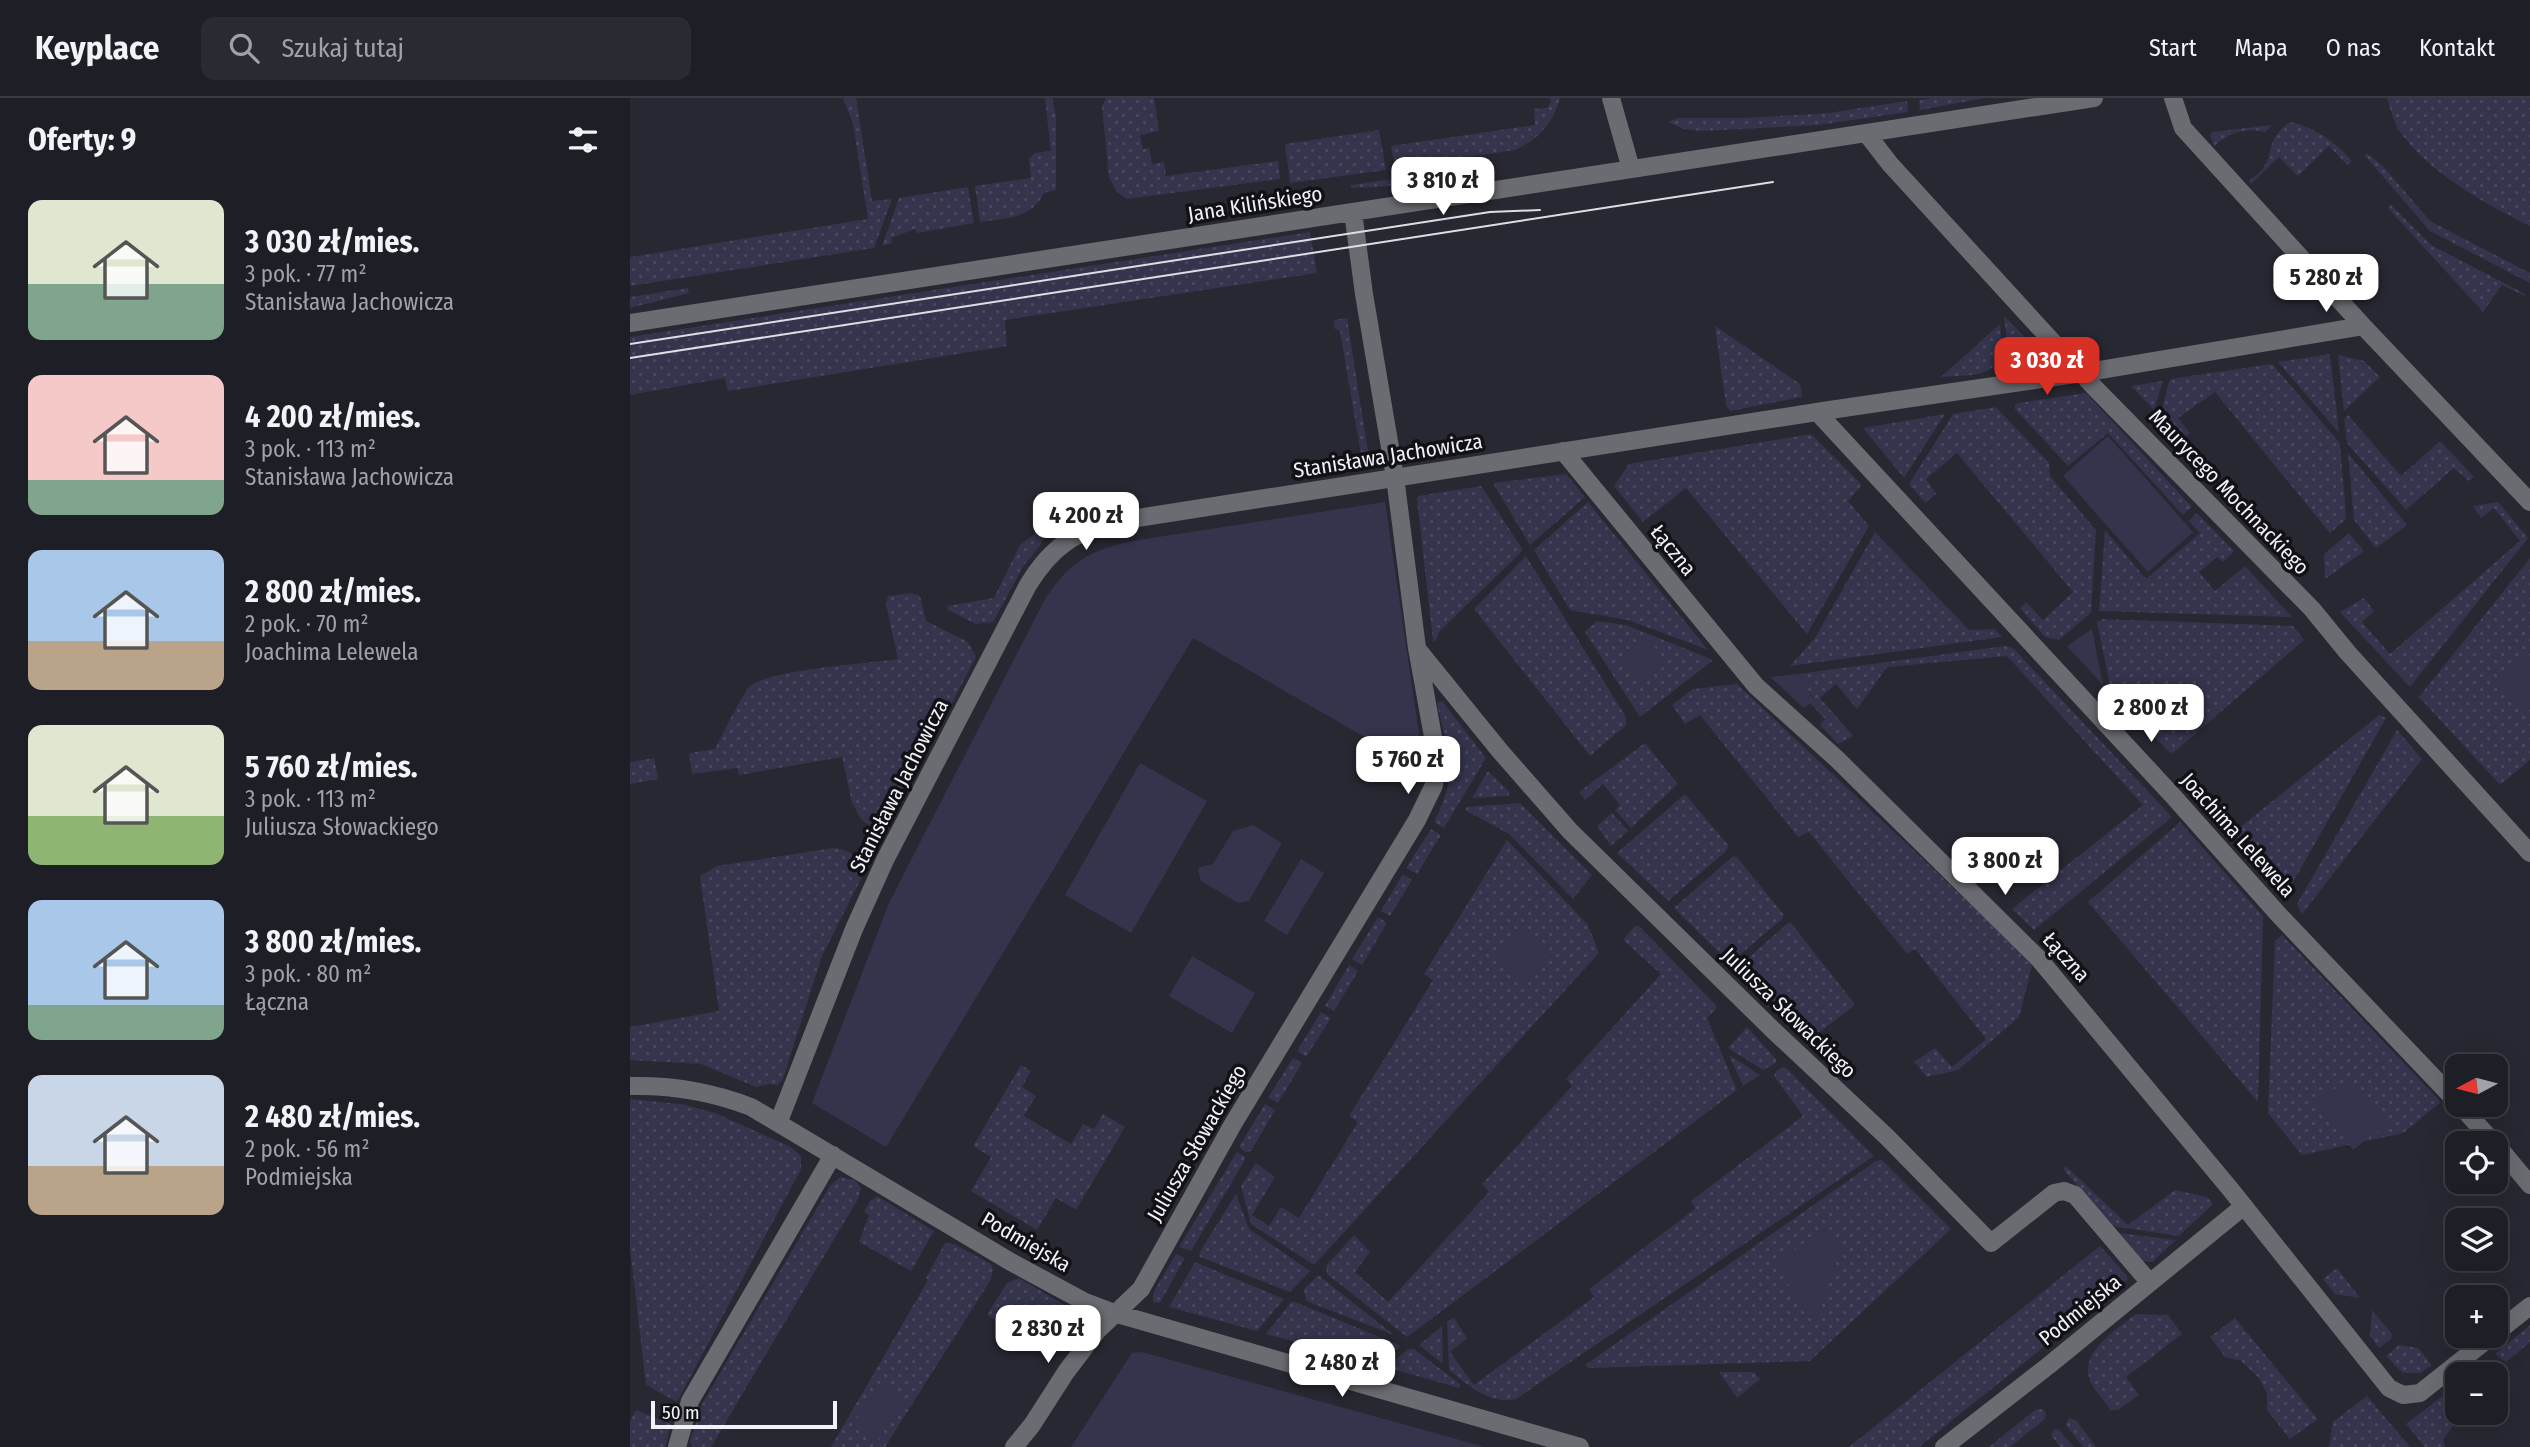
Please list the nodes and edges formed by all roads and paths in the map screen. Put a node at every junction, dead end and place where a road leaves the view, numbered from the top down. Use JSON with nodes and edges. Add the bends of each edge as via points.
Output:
{"nodes":[{"id":1,"x":1611,"y":98,"type":"edge"},
{"id":2,"x":2094,"y":98,"type":"edge"},
{"id":3,"x":2174,"y":98,"type":"edge"},
{"id":4,"x":1866,"y":133,"type":"junction"},
{"id":5,"x":1631,"y":169,"type":"junction"},
{"id":6,"x":1353,"y":212,"type":"junction"},
{"id":7,"x":630,"y":323,"type":"edge"},
{"id":8,"x":2363,"y":326,"type":"junction"},
{"id":9,"x":2082,"y":373,"type":"junction"},
{"id":10,"x":1817,"y":412,"type":"junction"},
{"id":11,"x":1563,"y":451,"type":"junction"},
{"id":12,"x":1395,"y":477,"type":"junction"},
{"id":13,"x":2530,"y":502,"type":"edge"},
{"id":14,"x":1417,"y":648,"type":"junction"},
{"id":15,"x":2530,"y":853,"type":"edge"},
{"id":16,"x":630,"y":1086,"type":"edge"},
{"id":17,"x":2445,"y":1089,"type":"edge"},
{"id":18,"x":2471,"y":1117,"type":"edge"},
{"id":19,"x":779,"y":1121,"type":"junction"},
{"id":20,"x":2484,"y":1131,"type":"edge"},
{"id":21,"x":833,"y":1154,"type":"junction"},
{"id":22,"x":2508,"y":1159,"type":"edge"},
{"id":23,"x":2530,"y":1185,"type":"edge"},
{"id":24,"x":2244,"y":1206,"type":"junction"},
{"id":25,"x":2150,"y":1283,"type":"junction"},
{"id":26,"x":2530,"y":1306,"type":"edge"},
{"id":27,"x":1114,"y":1313,"type":"junction"},
{"id":28,"x":2508,"y":1323,"type":"edge"},
{"id":29,"x":2476,"y":1348,"type":"edge"},
{"id":30,"x":677,"y":1447,"type":"edge"},
{"id":31,"x":1014,"y":1447,"type":"edge"},
{"id":32,"x":1580,"y":1447,"type":"edge"},
{"id":33,"x":1944,"y":1447,"type":"edge"}],
"edges":[{"from":1,"to":5,"type":"street"},
{"from":2,"to":4,"type":"street","name":"Jana Kilińskiego"},
{"from":3,"to":8,"type":"street","via":[[2182,128]]},
{"from":4,"to":5,"type":"street","name":"Jana Kilińskiego"},
{"from":4,"to":9,"type":"street","name":"Maurycego Mochnackiego"},
{"from":5,"to":6,"type":"street","name":"Jana Kilińskiego"},
{"from":6,"to":7,"type":"street","name":"Jana Kilińskiego"},
{"from":6,"to":12,"type":"street","name":"Juliusza Słowackiego"},
{"from":8,"to":9,"type":"street","name":"Stanisława Jachowicza"},
{"from":8,"to":13,"type":"street"},
{"from":9,"to":10,"type":"street","name":"Stanisława Jachowicza"},
{"from":9,"to":15,"type":"street","name":"Maurycego Mochnackiego","via":[[2312,609]]},
{"from":10,"to":11,"type":"street","name":"Stanisława Jachowicza"},
{"from":10,"to":17,"type":"street","name":"Joachima Lelewela"},
{"from":11,"to":12,"type":"street","name":"Stanisława Jachowicza"},
{"from":11,"to":24,"type":"street","name":"Łączna","via":[[1756,686],[2039,959]]},
{"from":12,"to":14,"type":"street","name":"Juliusza Słowackiego"},
{"from":12,"to":19,"type":"street","name":"Stanisława Jachowicza","via":[[1106,524],[1073,536],[1048,557],[1028,585],[885,860]]},
{"from":14,"to":25,"type":"street","name":"Juliusza Słowackiego","via":[[1570,831],[1992,1243],[2054,1193],[2070,1192]]},
{"from":14,"to":27,"type":"street","name":"Juliusza Słowackiego","via":[[1437,758],[1434,785],[1140,1289]]},
{"from":16,"to":19,"type":"street","name":"Podmiejska","via":[[720,1096]]},
{"from":18,"to":20,"type":"street","name":"Joachima Lelewela"},
{"from":19,"to":21,"type":"street","name":"Podmiejska"},
{"from":21,"to":27,"type":"street","name":"Podmiejska","via":[[1011,1262]]},
{"from":21,"to":30,"type":"street","via":[[691,1401]]},
{"from":22,"to":23,"type":"street","name":"Joachima Lelewela"},
{"from":24,"to":25,"type":"street","name":"Podmiejska"},
{"from":24,"to":29,"type":"street","name":"Łączna","via":[[2395,1393],[2420,1393]]},
{"from":25,"to":33,"type":"street","name":"Podmiejska"},
{"from":26,"to":28,"type":"street"},
{"from":27,"to":31,"type":"street","name":"Juliusza Słowackiego"},
{"from":27,"to":32,"type":"street","name":"Podmiejska"}]}
